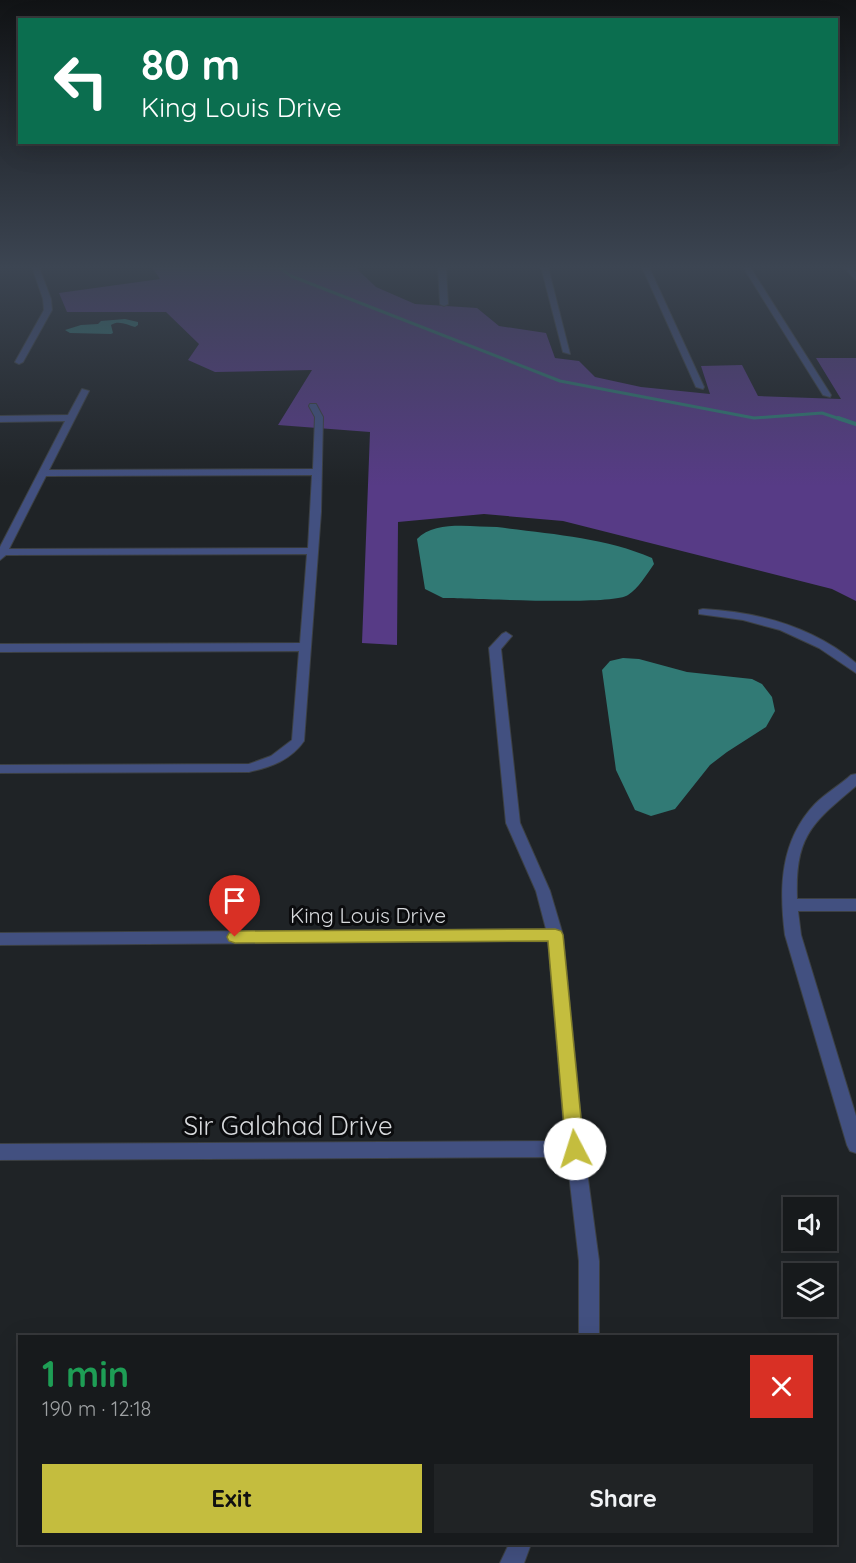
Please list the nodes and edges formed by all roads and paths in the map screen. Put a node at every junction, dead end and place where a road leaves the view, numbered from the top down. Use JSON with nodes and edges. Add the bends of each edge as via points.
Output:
{"nodes":[{"id":1,"x":31,"y":340,"type":"edge"},
{"id":2,"x":564,"y":340,"type":"edge"},
{"id":3,"x":678,"y":340,"type":"edge"},
{"id":4,"x":792,"y":340,"type":"edge"},
{"id":5,"x":567,"y":352,"type":"dead end"},
{"id":6,"x":19,"y":362,"type":"dead end"},
{"id":7,"x":700,"y":387,"type":"dead end"},
{"id":8,"x":85,"y":391,"type":"dead end"},
{"id":9,"x":827,"y":395,"type":"dead end"},
{"id":10,"x":313,"y":406,"type":"dead end"},
{"id":11,"x":69,"y":418,"type":"junction"},
{"id":12,"x":0,"y":420,"type":"edge"},
{"id":13,"x":317,"y":472,"type":"junction"},
{"id":14,"x":42,"y":473,"type":"junction"},
{"id":15,"x":313,"y":551,"type":"junction"},
{"id":16,"x":1,"y":554,"type":"edge"},
{"id":17,"x":703,"y":612,"type":"dead end"},
{"id":18,"x":506,"y":636,"type":"dead end"},
{"id":19,"x":305,"y":647,"type":"junction"},
{"id":20,"x":0,"y":648,"type":"edge"},
{"id":21,"x":856,"y":669,"type":"edge"},
{"id":22,"x":0,"y":769,"type":"edge"},
{"id":23,"x":856,"y":778,"type":"edge"},
{"id":24,"x":789,"y":905,"type":"junction"},
{"id":25,"x":856,"y":905,"type":"edge"},
{"id":26,"x":555,"y":935,"type":"junction"},
{"id":27,"x":0,"y":939,"type":"edge"},
{"id":28,"x":856,"y":1145,"type":"edge"},
{"id":29,"x":575,"y":1149,"type":"junction"},
{"id":30,"x":0,"y":1152,"type":"edge"},
{"id":31,"x":589,"y":1335,"type":"edge"},
{"id":32,"x":520,"y":1545,"type":"edge"},
{"id":33,"x":512,"y":1563,"type":"edge"}],
"edges":[{"from":1,"to":6,"type":"street"},
{"from":2,"to":5,"type":"street"},
{"from":3,"to":7,"type":"street"},
{"from":4,"to":9,"type":"street"},
{"from":8,"to":11,"type":"street"},
{"from":10,"to":13,"type":"street","via":[[319,417]]},
{"from":11,"to":12,"type":"street"},
{"from":11,"to":14,"type":"street"},
{"from":13,"to":14,"type":"street"},
{"from":13,"to":15,"type":"street"},
{"from":14,"to":16,"type":"street"},
{"from":15,"to":16,"type":"street"},
{"from":15,"to":19,"type":"street"},
{"from":17,"to":21,"type":"street","via":[[731,612],[760,619],[818,643]]},
{"from":18,"to":26,"type":"street","via":[[495,648],[513,823],[543,891]]},
{"from":19,"to":20,"type":"street"},
{"from":19,"to":22,"type":"street","via":[[298,741],[272,762],[249,768]]},
{"from":23,"to":24,"type":"street","via":[[807,823],[789,868]]},
{"from":24,"to":25,"type":"street"},
{"from":24,"to":28,"type":"street","via":[[793,935]]},
{"from":26,"to":27,"type":"street","name":"King Louis Drive"},
{"from":26,"to":29,"type":"street"},
{"from":29,"to":30,"type":"street","name":"Sir Galahad Drive"},
{"from":29,"to":31,"type":"street","via":[[589,1261]]},
{"from":32,"to":33,"type":"street"}]}
